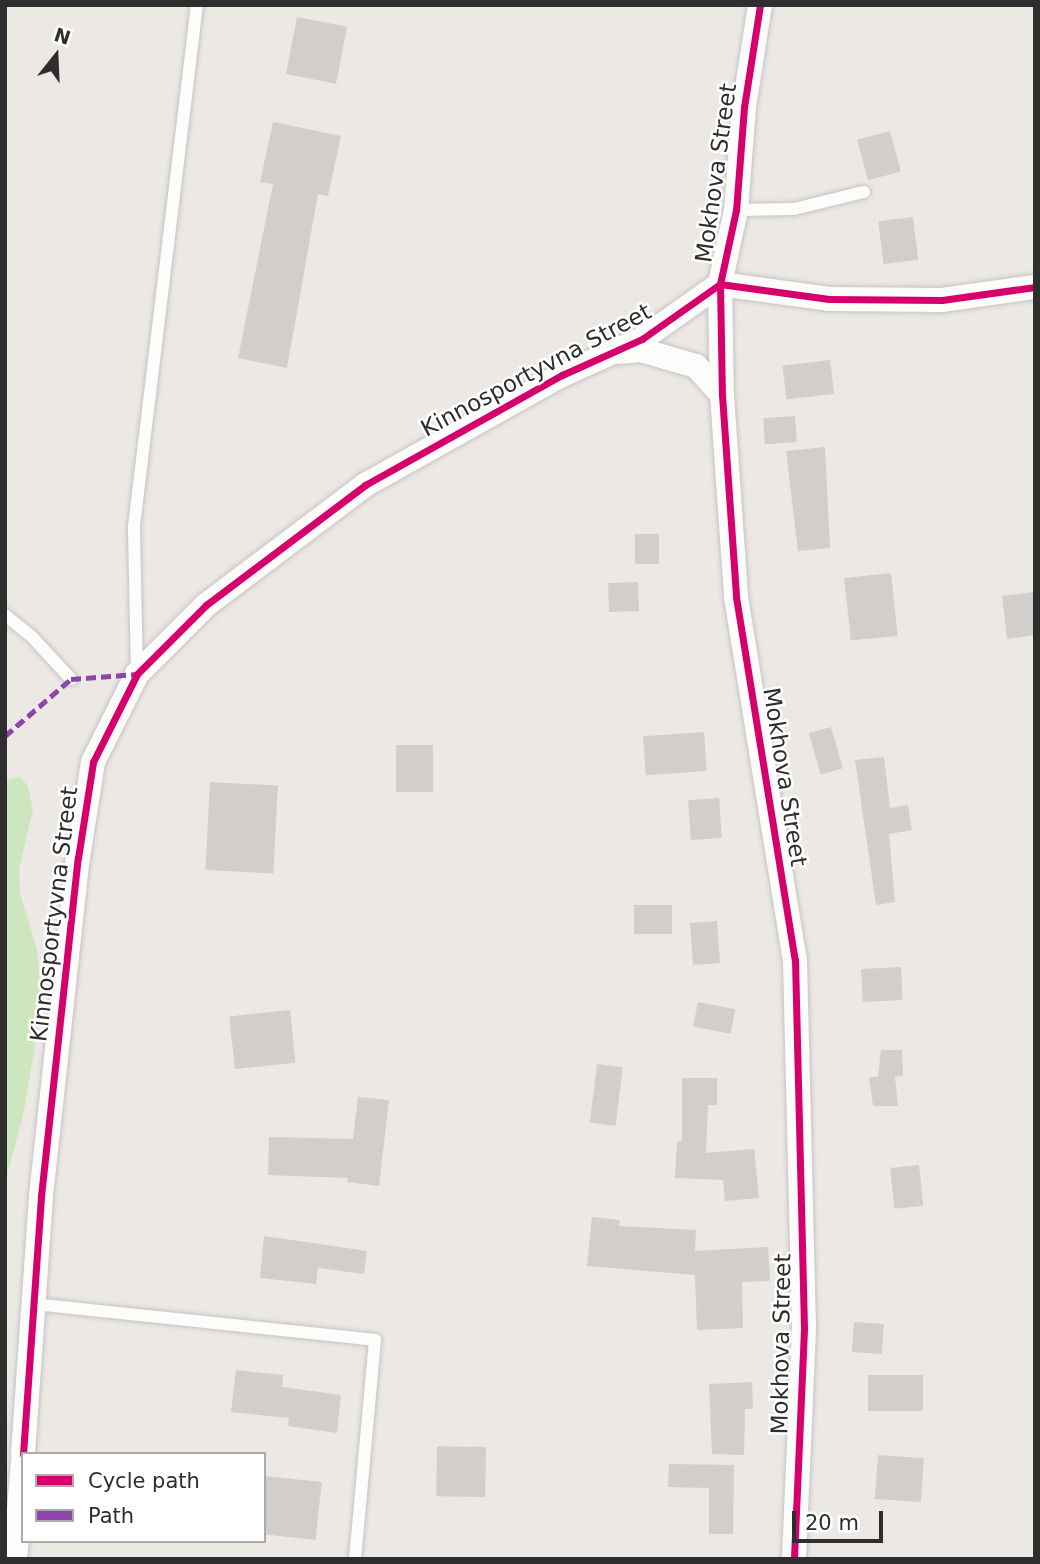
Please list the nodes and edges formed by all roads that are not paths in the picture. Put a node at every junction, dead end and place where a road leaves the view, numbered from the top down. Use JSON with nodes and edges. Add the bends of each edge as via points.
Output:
{"nodes":[{"id":1,"x":197,"y":5,"type":"edge"},
{"id":2,"x":760,"y":5,"type":"edge"},
{"id":3,"x":863,"y":192,"type":"dead end"},
{"id":4,"x":736,"y":210,"type":"junction"},
{"id":5,"x":720,"y":284,"type":"junction"},
{"id":6,"x":1035,"y":287,"type":"edge"},
{"id":7,"x":613,"y":352,"type":"junction"},
{"id":8,"x":722,"y":395,"type":"junction"},
{"id":9,"x":5,"y":615,"type":"edge"},
{"id":10,"x":137,"y":674,"type":"junction"},
{"id":11,"x":71,"y":679,"type":"dead end"},
{"id":12,"x":34,"y":1304,"type":"junction"},
{"id":13,"x":23,"y":1452,"type":"edge"},
{"id":14,"x":21,"y":1486,"type":"edge"},
{"id":15,"x":15,"y":1559,"type":"edge"},
{"id":16,"x":355,"y":1559,"type":"edge"},
{"id":17,"x":794,"y":1559,"type":"edge"}],
"edges":[{"from":1,"to":10,"type":"lane","via":[[134,526]]},
{"from":2,"to":4,"type":"street","name":"Mokhova Street","via":[[744,107]]},
{"from":3,"to":4,"type":"lane","via":[[794,209]]},
{"from":4,"to":5,"type":"street","name":"Mokhova Street"},
{"from":5,"to":6,"type":"street","via":[[829,299],[942,300]]},
{"from":5,"to":7,"type":"street","name":"Kinnosportyvna Street","via":[[642,339]]},
{"from":5,"to":8,"type":"street","name":"Mokhova Street"},
{"from":7,"to":8,"type":"street","via":[[669,355],[696,366]]},
{"from":7,"to":10,"type":"street","name":"Kinnosportyvna Street","via":[[562,375],[365,485],[206,605]]},
{"from":8,"to":17,"type":"street","name":"Mokhova Street","via":[[736,597],[795,960],[804,1329]]},
{"from":9,"to":11,"type":"lane"},
{"from":10,"to":12,"type":"street","name":"Kinnosportyvna Street","via":[[93,762],[41,1196]]},
{"from":12,"to":13,"type":"street","name":"Kinnosportyvna Street"},
{"from":12,"to":16,"type":"lane","via":[[375,1340]]},
{"from":14,"to":15,"type":"street"}]}
